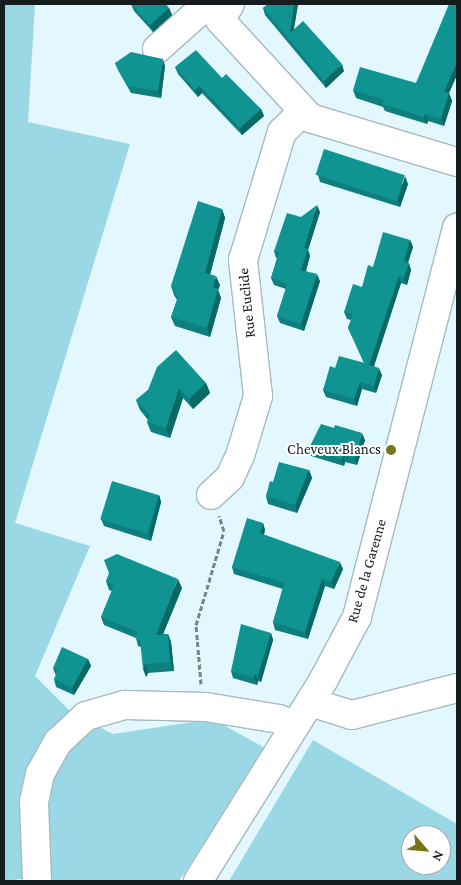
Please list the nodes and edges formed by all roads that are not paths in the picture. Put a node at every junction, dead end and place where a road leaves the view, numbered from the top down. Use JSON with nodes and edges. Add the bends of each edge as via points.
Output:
{"nodes":[{"id":1,"x":213,"y":9,"type":"edge"},
{"id":2,"x":158,"y":49,"type":"dead end"},
{"id":3,"x":303,"y":111,"type":"junction"},
{"id":4,"x":457,"y":162,"type":"edge"},
{"id":5,"x":457,"y":228,"type":"edge"},
{"id":6,"x":211,"y":495,"type":"road end"},
{"id":7,"x":457,"y":688,"type":"edge"},
{"id":8,"x":310,"y":702,"type":"junction"},
{"id":9,"x":295,"y":726,"type":"junction"},
{"id":10,"x":37,"y":881,"type":"edge"},
{"id":11,"x":198,"y":881,"type":"edge"}],
"edges":[{"from":1,"to":2,"type":"street"},
{"from":1,"to":3,"type":"street"},
{"from":3,"to":4,"type":"street","via":[[310,118]]},
{"from":3,"to":6,"type":"street","name":"Rue Euclide","via":[[282,132],[243,260],[258,396],[234,470]]},
{"from":5,"to":8,"type":"street","name":"Rue de la Garenne","via":[[358,616]]},
{"from":7,"to":8,"type":"street","via":[[352,715]]},
{"from":8,"to":9,"type":"street","name":"Rue de la Garenne"},
{"from":9,"to":10,"type":"street","via":[[279,719],[206,707],[126,705],[86,716],[58,742],[40,774],[34,802]]},
{"from":9,"to":11,"type":"street","name":"Rue de la Garenne"}]}
